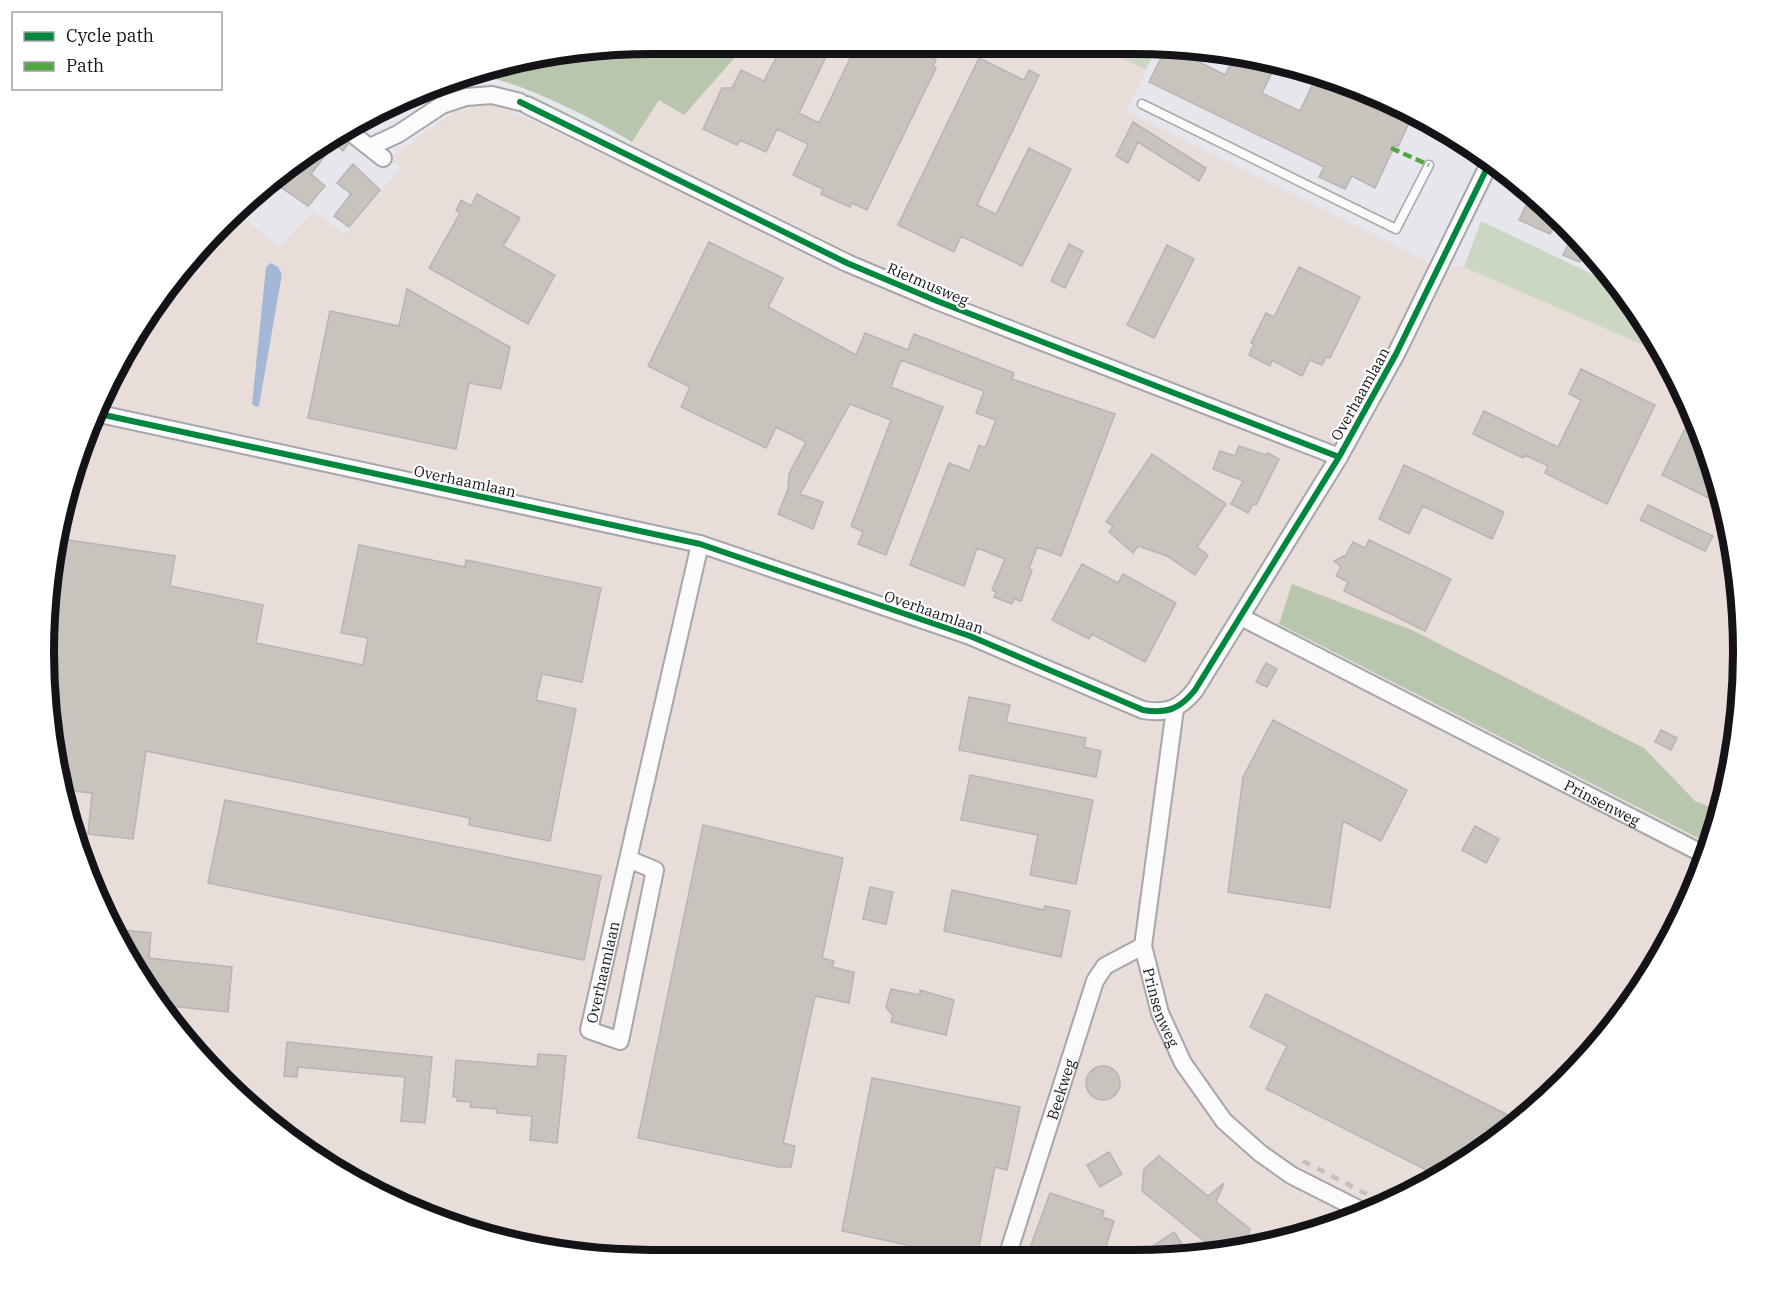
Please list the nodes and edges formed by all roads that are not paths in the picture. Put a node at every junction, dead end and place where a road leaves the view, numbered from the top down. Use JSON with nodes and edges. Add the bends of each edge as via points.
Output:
{"nodes":[{"id":1,"x":1142,"y":104,"type":"dead end"},
{"id":2,"x":353,"y":134,"type":"edge"},
{"id":3,"x":370,"y":147,"type":"junction"},
{"id":4,"x":383,"y":158,"type":"dead end"},
{"id":5,"x":1429,"y":165,"type":"dead end"},
{"id":6,"x":1487,"y":169,"type":"edge"},
{"id":7,"x":103,"y":416,"type":"edge"},
{"id":8,"x":1339,"y":457,"type":"junction"},
{"id":9,"x":700,"y":544,"type":"junction"},
{"id":10,"x":1241,"y":617,"type":"junction"},
{"id":11,"x":1175,"y":709,"type":"junction"},
{"id":12,"x":1698,"y":851,"type":"edge"},
{"id":13,"x":628,"y":859,"type":"junction"},
{"id":14,"x":1143,"y":946,"type":"junction"},
{"id":15,"x":1355,"y":1207,"type":"edge"},
{"id":16,"x":1009,"y":1250,"type":"edge"}],
"edges":[{"from":1,"to":5,"type":"lane","via":[[1396,229]]},
{"from":2,"to":3,"type":"street"},
{"from":3,"to":4,"type":"street"},
{"from":3,"to":8,"type":"street","name":"Rietmusweg","via":[[442,105],[465,97],[492,94],[524,104],[857,267],[937,302]]},
{"from":6,"to":8,"type":"street","name":"Overhaamlaan","via":[[1396,354]]},
{"from":7,"to":9,"type":"street","name":"Overhaamlaan"},
{"from":8,"to":10,"type":"street","name":"Overhaamlaan"},
{"from":9,"to":11,"type":"street","name":"Overhaamlaan","via":[[970,636],[1143,710],[1162,713]]},
{"from":9,"to":13,"type":"street","name":"Overhaamlaan"},
{"from":10,"to":11,"type":"street","name":"Overhaamlaan","via":[[1195,690]]},
{"from":10,"to":12,"type":"street","name":"Prinsenweg"},
{"from":11,"to":14,"type":"street","name":"Prinsenweg"},
{"from":13,"to":13,"type":"street","name":"Overhaamlaan","via":[[655,870],[620,1041],[589,1030]]},
{"from":14,"to":15,"type":"street","name":"Prinsenweg","via":[[1160,1013],[1183,1063],[1224,1121],[1291,1175]]},
{"from":14,"to":16,"type":"street","name":"Beekweg","via":[[1105,966],[1095,981]]}]}
